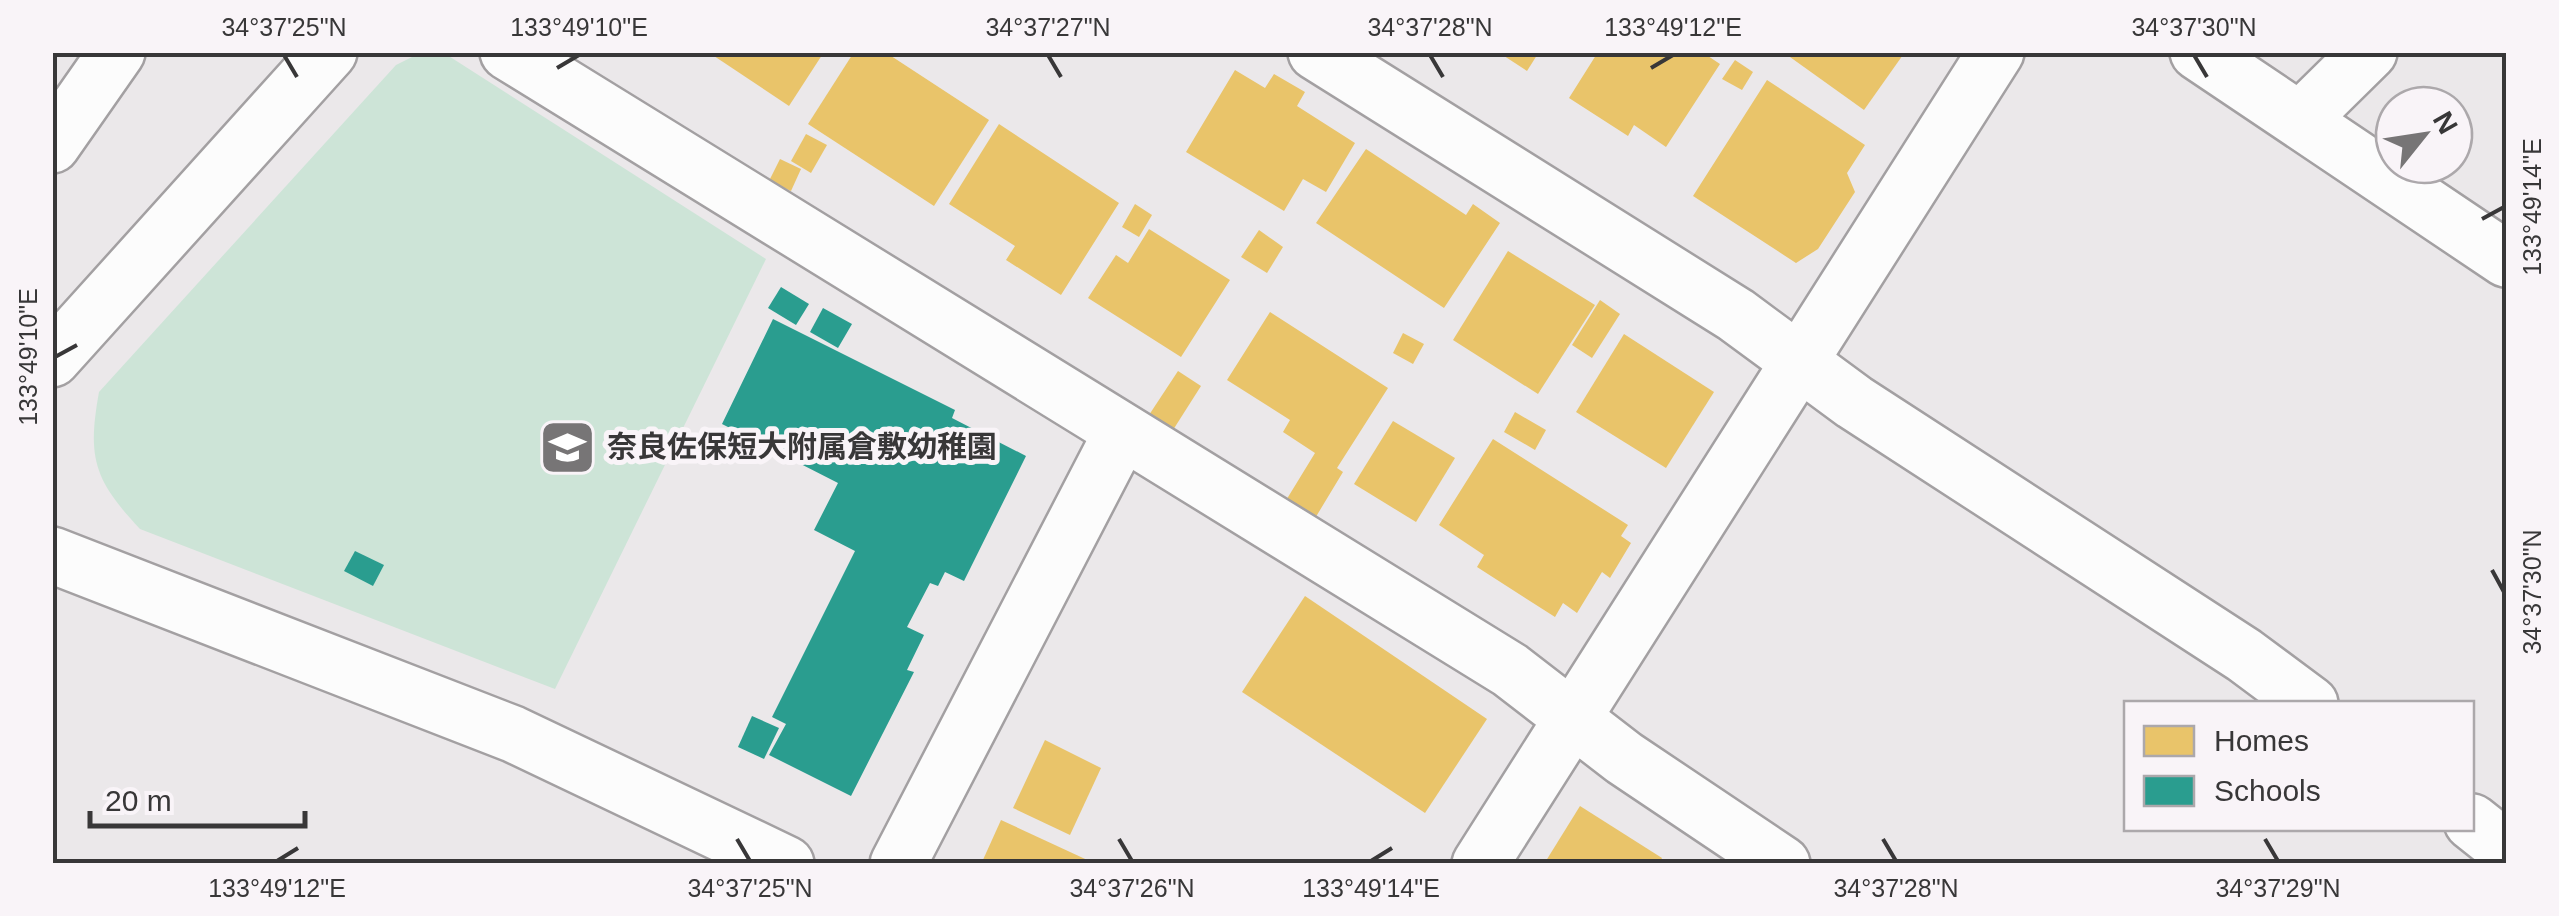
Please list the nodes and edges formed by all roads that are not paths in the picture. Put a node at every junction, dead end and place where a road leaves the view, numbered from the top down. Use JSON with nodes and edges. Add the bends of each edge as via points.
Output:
{"nodes":[{"id":1,"x":117,"y":52,"type":"edge"},
{"id":2,"x":329,"y":52,"type":"edge"},
{"id":3,"x":508,"y":52,"type":"edge"},
{"id":4,"x":1316,"y":52,"type":"edge"},
{"id":5,"x":1996,"y":52,"type":"edge"},
{"id":6,"x":2198,"y":52,"type":"edge"},
{"id":7,"x":2369,"y":52,"type":"edge"},
{"id":8,"x":2302,"y":118,"type":"junction"},
{"id":9,"x":52,"y":145,"type":"edge"},
{"id":10,"x":2506,"y":259,"type":"edge"},
{"id":11,"x":52,"y":359,"type":"edge"},
{"id":12,"x":1799,"y":364,"type":"junction"},
{"id":13,"x":1122,"y":432,"type":"junction"},
{"id":14,"x":52,"y":556,"type":"edge"},
{"id":15,"x":2306,"y":701,"type":"edge"},
{"id":16,"x":1573,"y":718,"type":"junction"},
{"id":17,"x":2474,"y":824,"type":"edge"},
{"id":18,"x":2506,"y":849,"type":"edge"},
{"id":19,"x":786,"y":864,"type":"edge"},
{"id":20,"x":898,"y":864,"type":"edge"},
{"id":21,"x":1480,"y":864,"type":"edge"},
{"id":22,"x":1782,"y":864,"type":"edge"}],
"edges":[{"from":1,"to":9,"type":"street"},
{"from":2,"to":11,"type":"street"},
{"from":3,"to":13,"type":"street"},
{"from":4,"to":12,"type":"street","via":[[1736,315]]},
{"from":5,"to":12,"type":"street"},
{"from":6,"to":8,"type":"street"},
{"from":7,"to":8,"type":"street"},
{"from":8,"to":10,"type":"street"},
{"from":12,"to":15,"type":"street"},
{"from":12,"to":16,"type":"street"},
{"from":13,"to":16,"type":"street","via":[[1510,670]]},
{"from":13,"to":20,"type":"street"},
{"from":14,"to":19,"type":"street","via":[[512,734]]},
{"from":16,"to":21,"type":"street"},
{"from":16,"to":22,"type":"street"},
{"from":17,"to":18,"type":"street"}]}
